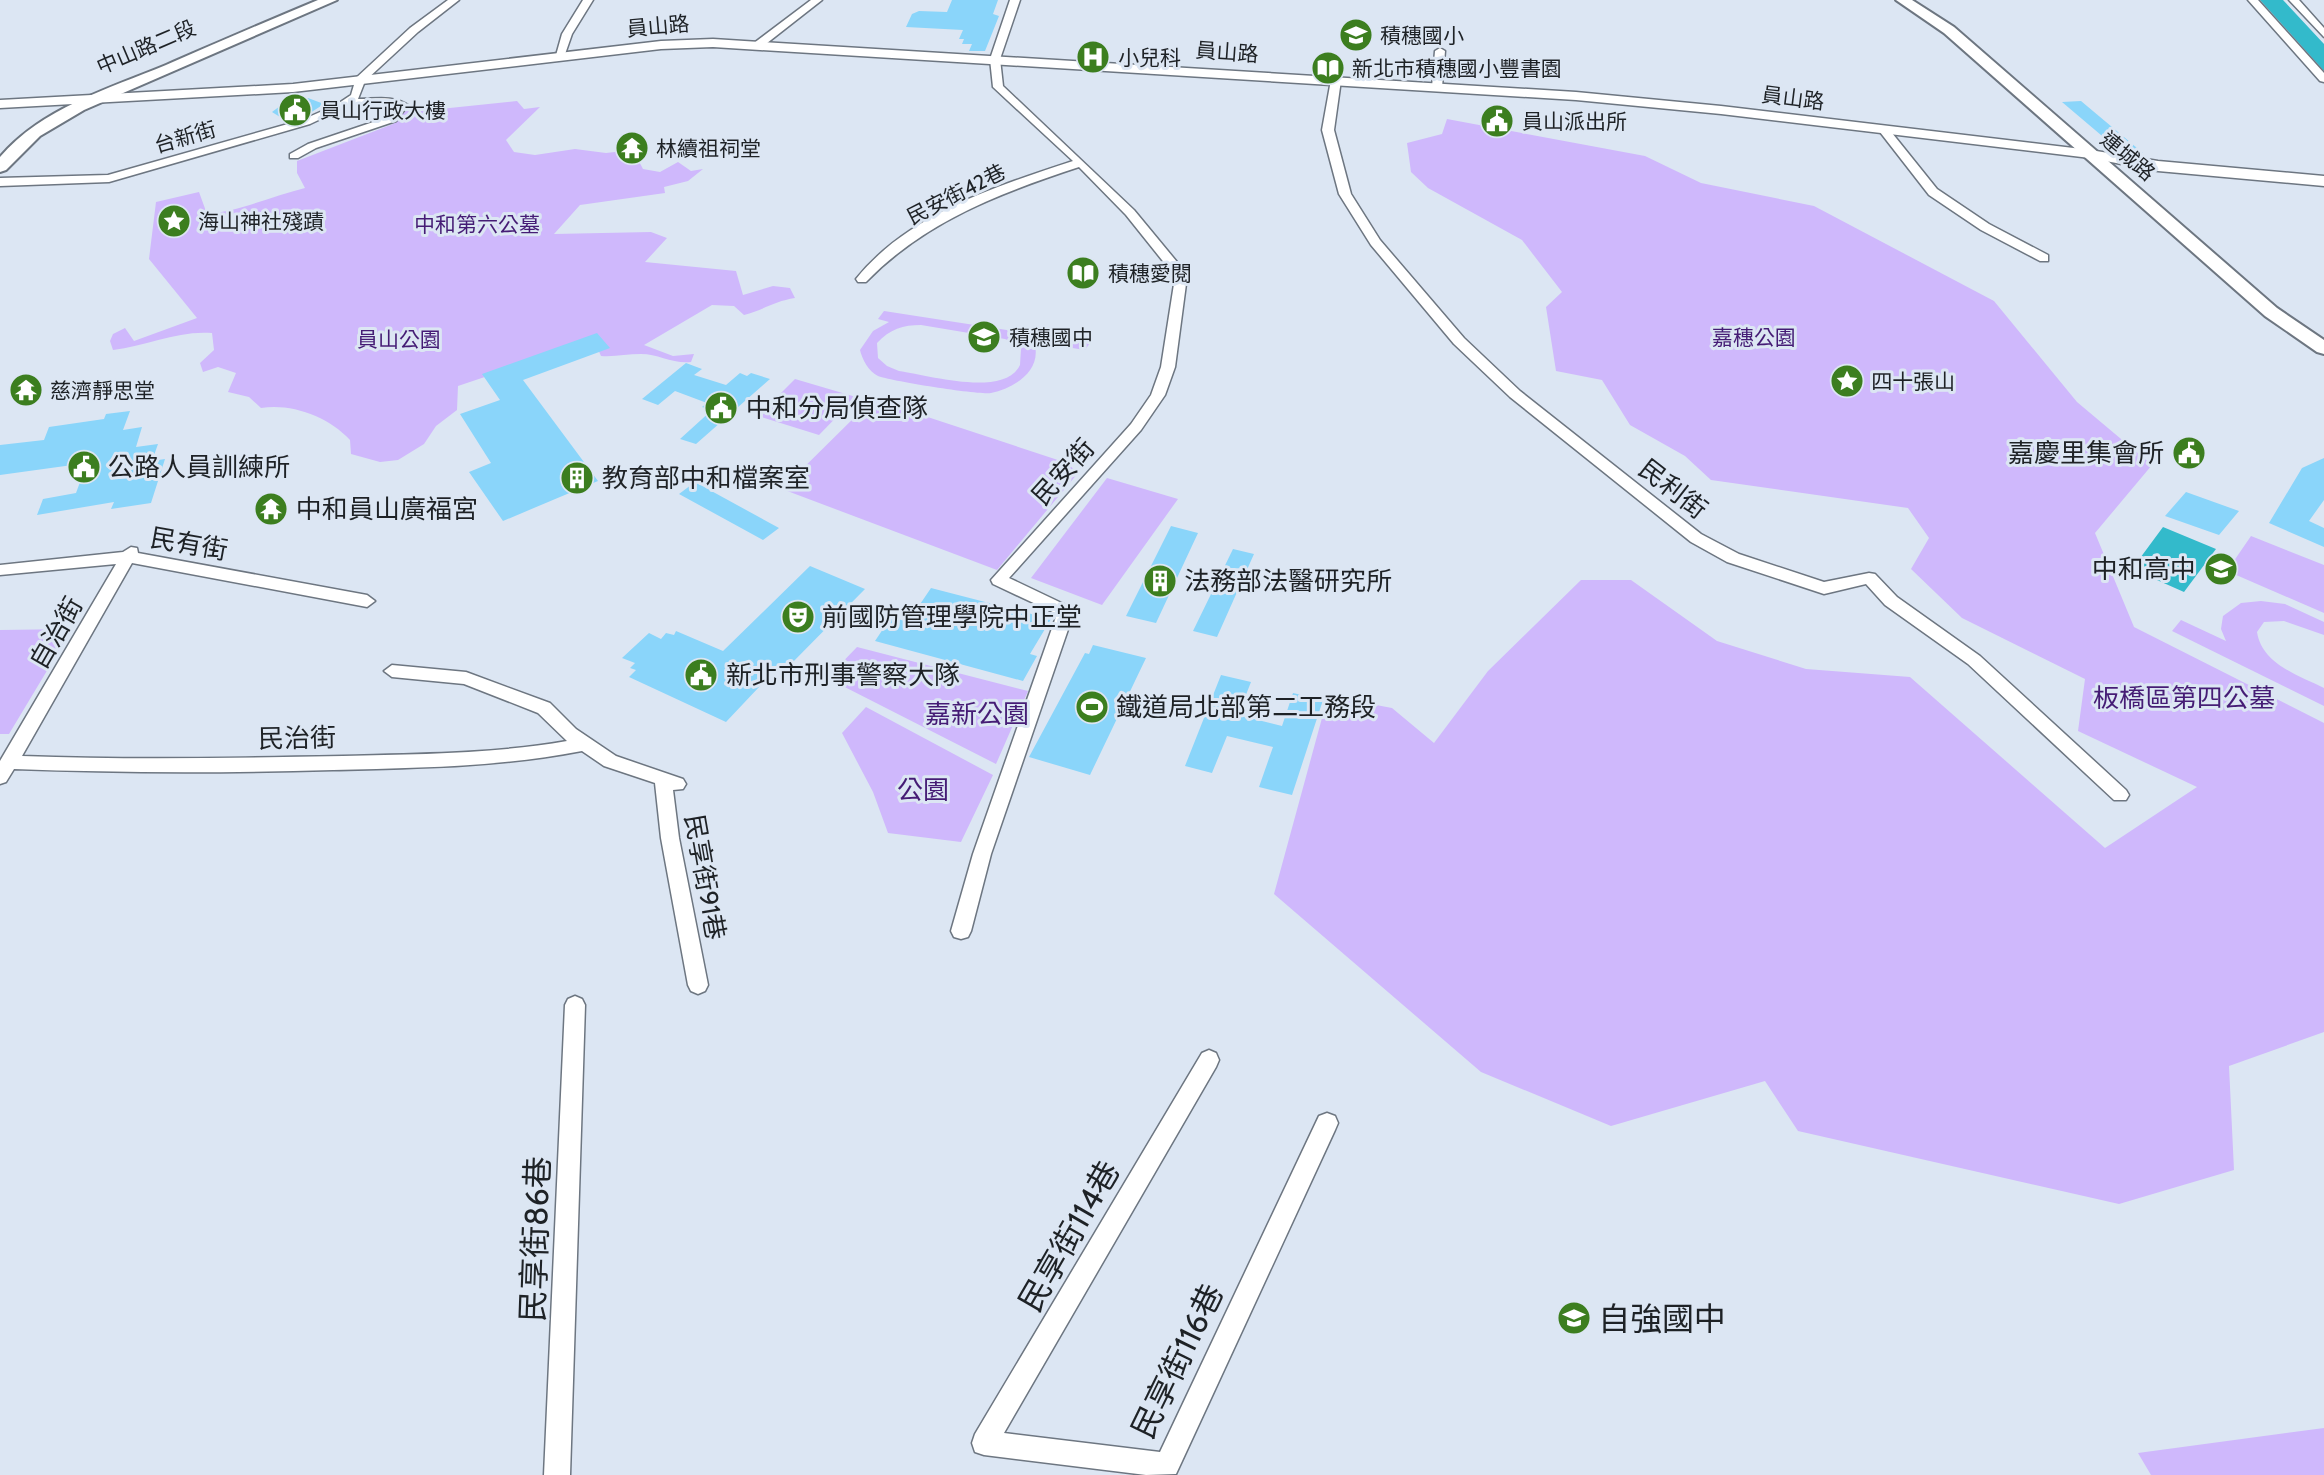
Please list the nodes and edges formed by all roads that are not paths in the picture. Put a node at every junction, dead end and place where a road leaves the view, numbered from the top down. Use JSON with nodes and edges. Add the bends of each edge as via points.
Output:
{"nodes":[{"id":1,"x":312,"y":0,"type":"edge"},
{"id":2,"x":330,"y":0,"type":"edge"},
{"id":3,"x":588,"y":0,"type":"edge"},
{"id":4,"x":817,"y":0,"type":"edge"},
{"id":5,"x":1015,"y":0,"type":"edge"},
{"id":6,"x":1902,"y":0,"type":"edge"},
{"id":7,"x":1920,"y":0,"type":"edge"},
{"id":8,"x":2253,"y":0,"type":"edge"},
{"id":9,"x":2294,"y":0,"type":"edge"},
{"id":10,"x":452,"y":1,"type":"edge"},
{"id":11,"x":2324,"y":34,"type":"edge"},
{"id":12,"x":758,"y":45,"type":"junction"},
{"id":13,"x":1440,"y":51,"type":"dead end"},
{"id":14,"x":559,"y":57,"type":"junction"},
{"id":15,"x":995,"y":59,"type":"junction"},
{"id":16,"x":2324,"y":79,"type":"edge"},
{"id":17,"x":360,"y":80,"type":"junction"},
{"id":18,"x":1336,"y":80,"type":"junction"},
{"id":19,"x":1437,"y":87,"type":"junction"},
{"id":20,"x":95,"y":100,"type":"junction"},
{"id":21,"x":75,"y":101,"type":"junction"},
{"id":22,"x":346,"y":103,"type":"junction"},
{"id":23,"x":0,"y":104,"type":"edge"},
{"id":24,"x":1884,"y":130,"type":"junction"},
{"id":25,"x":0,"y":147,"type":"edge"},
{"id":26,"x":2090,"y":154,"type":"junction"},
{"id":27,"x":294,"y":156,"type":"dead end"},
{"id":28,"x":2121,"y":161,"type":"junction"},
{"id":29,"x":1079,"y":163,"type":"junction"},
{"id":30,"x":0,"y":167,"type":"edge"},
{"id":31,"x":2324,"y":181,"type":"edge"},
{"id":32,"x":0,"y":182,"type":"edge"},
{"id":33,"x":2044,"y":258,"type":"dead end"},
{"id":34,"x":862,"y":279,"type":"dead end"},
{"id":35,"x":2324,"y":333,"type":"edge"},
{"id":36,"x":2324,"y":348,"type":"edge"},
{"id":37,"x":130,"y":553,"type":"junction"},
{"id":38,"x":0,"y":570,"type":"edge"},
{"id":39,"x":367,"y":601,"type":"dead end"},
{"id":40,"x":392,"y":671,"type":"dead end"},
{"id":41,"x":585,"y":744,"type":"junction"},
{"id":42,"x":7,"y":758,"type":"edge"},
{"id":43,"x":2120,"y":794,"type":"dead end"},
{"id":44,"x":961,"y":931,"type":"dead end"},
{"id":45,"x":698,"y":985,"type":"dead end"},
{"id":46,"x":576,"y":1005,"type":"dead end"},
{"id":47,"x":1209,"y":1060,"type":"dead end"},
{"id":48,"x":1327,"y":1122,"type":"dead end"},
{"id":49,"x":984,"y":1443,"type":"joint"},
{"id":50,"x":1165,"y":1470,"type":"edge"},
{"id":51,"x":557,"y":1475,"type":"edge"}],
"edges":[{"from":1,"to":21,"type":"main road","name":"中山路二段"},
{"from":2,"to":20,"type":"main road","name":"中山路二段"},
{"from":3,"to":14,"type":"street","via":[[566,34]]},
{"from":4,"to":12,"type":"street"},
{"from":5,"to":15,"type":"street"},
{"from":6,"to":26,"type":"main road","name":"連城路","via":[[1948,30]]},
{"from":7,"to":28,"type":"main road","name":"連城路","via":[[1958,24]]},
{"from":8,"to":16,"type":"street"},
{"from":9,"to":11,"type":"street"},
{"from":10,"to":17,"type":"street"},
{"from":12,"to":14,"type":"street","name":"員山路","via":[[688,43]]},
{"from":12,"to":15,"type":"street","name":"員山路"},
{"from":13,"to":19,"type":"street"},
{"from":14,"to":17,"type":"street","name":"員山路"},
{"from":15,"to":18,"type":"street","name":"員山路"},
{"from":15,"to":29,"type":"street","name":"民安街","via":[[998,87]]},
{"from":17,"to":20,"type":"street","name":"員山路"},
{"from":17,"to":22,"type":"street","via":[[356,96]]},
{"from":18,"to":19,"type":"street","name":"員山路"},
{"from":18,"to":43,"type":"street","name":"民利街","via":[[1328,131],[1345,194],[1375,242],[1459,341],[1524,402],[1696,538],[1733,558],[1824,588],[1870,578],[1891,601],[1973,660]]},
{"from":19,"to":24,"type":"street","name":"員山路","via":[[1646,103]]},
{"from":20,"to":21,"type":"street","name":"員山路"},
{"from":20,"to":30,"type":"main road","name":"中山路二段","via":[[30,136]]},
{"from":21,"to":23,"type":"street","name":"員山路"},
{"from":21,"to":25,"type":"main road","name":"中山路二段"},
{"from":22,"to":27,"type":"street","via":[[403,105],[392,119]]},
{"from":22,"to":32,"type":"street","name":"台新街","via":[[306,122],[109,178]]},
{"from":24,"to":26,"type":"street","name":"員山路"},
{"from":24,"to":33,"type":"street","via":[[1933,192],[1985,227]]},
{"from":26,"to":28,"type":"street","name":"員山路"},
{"from":26,"to":36,"type":"main road","name":"連城路","via":[[2271,312]]},
{"from":28,"to":31,"type":"street","name":"員山路"},
{"from":28,"to":35,"type":"main road","name":"連城路"},
{"from":29,"to":34,"type":"street","name":"民安街42巷","via":[[952,212],[878,259]]},
{"from":29,"to":44,"type":"street","name":"民安街","via":[[1143,225],[1179,272],[1168,367],[1158,395],[1136,427],[999,580],[1066,611],[982,854]]},
{"from":37,"to":38,"type":"street","name":"民有街"},
{"from":37,"to":39,"type":"street","name":"民有街"},
{"from":37,"to":42,"type":"street","name":"自治街"},
{"from":40,"to":41,"type":"street","via":[[475,681],[544,708]]},
{"from":41,"to":42,"type":"street","name":"民治街","via":[[480,758],[355,763],[103,766]]},
{"from":41,"to":45,"type":"street","name":"民享街91巷","via":[[610,761],[670,781],[670,838]]},
{"from":46,"to":51,"type":"street","name":"民享街86巷"},
{"from":47,"to":49,"type":"street","name":"民享街114巷"},
{"from":48,"to":50,"type":"street","name":"民享街116巷"},
{"from":49,"to":50,"type":"street","name":"民享街116巷"}]}
